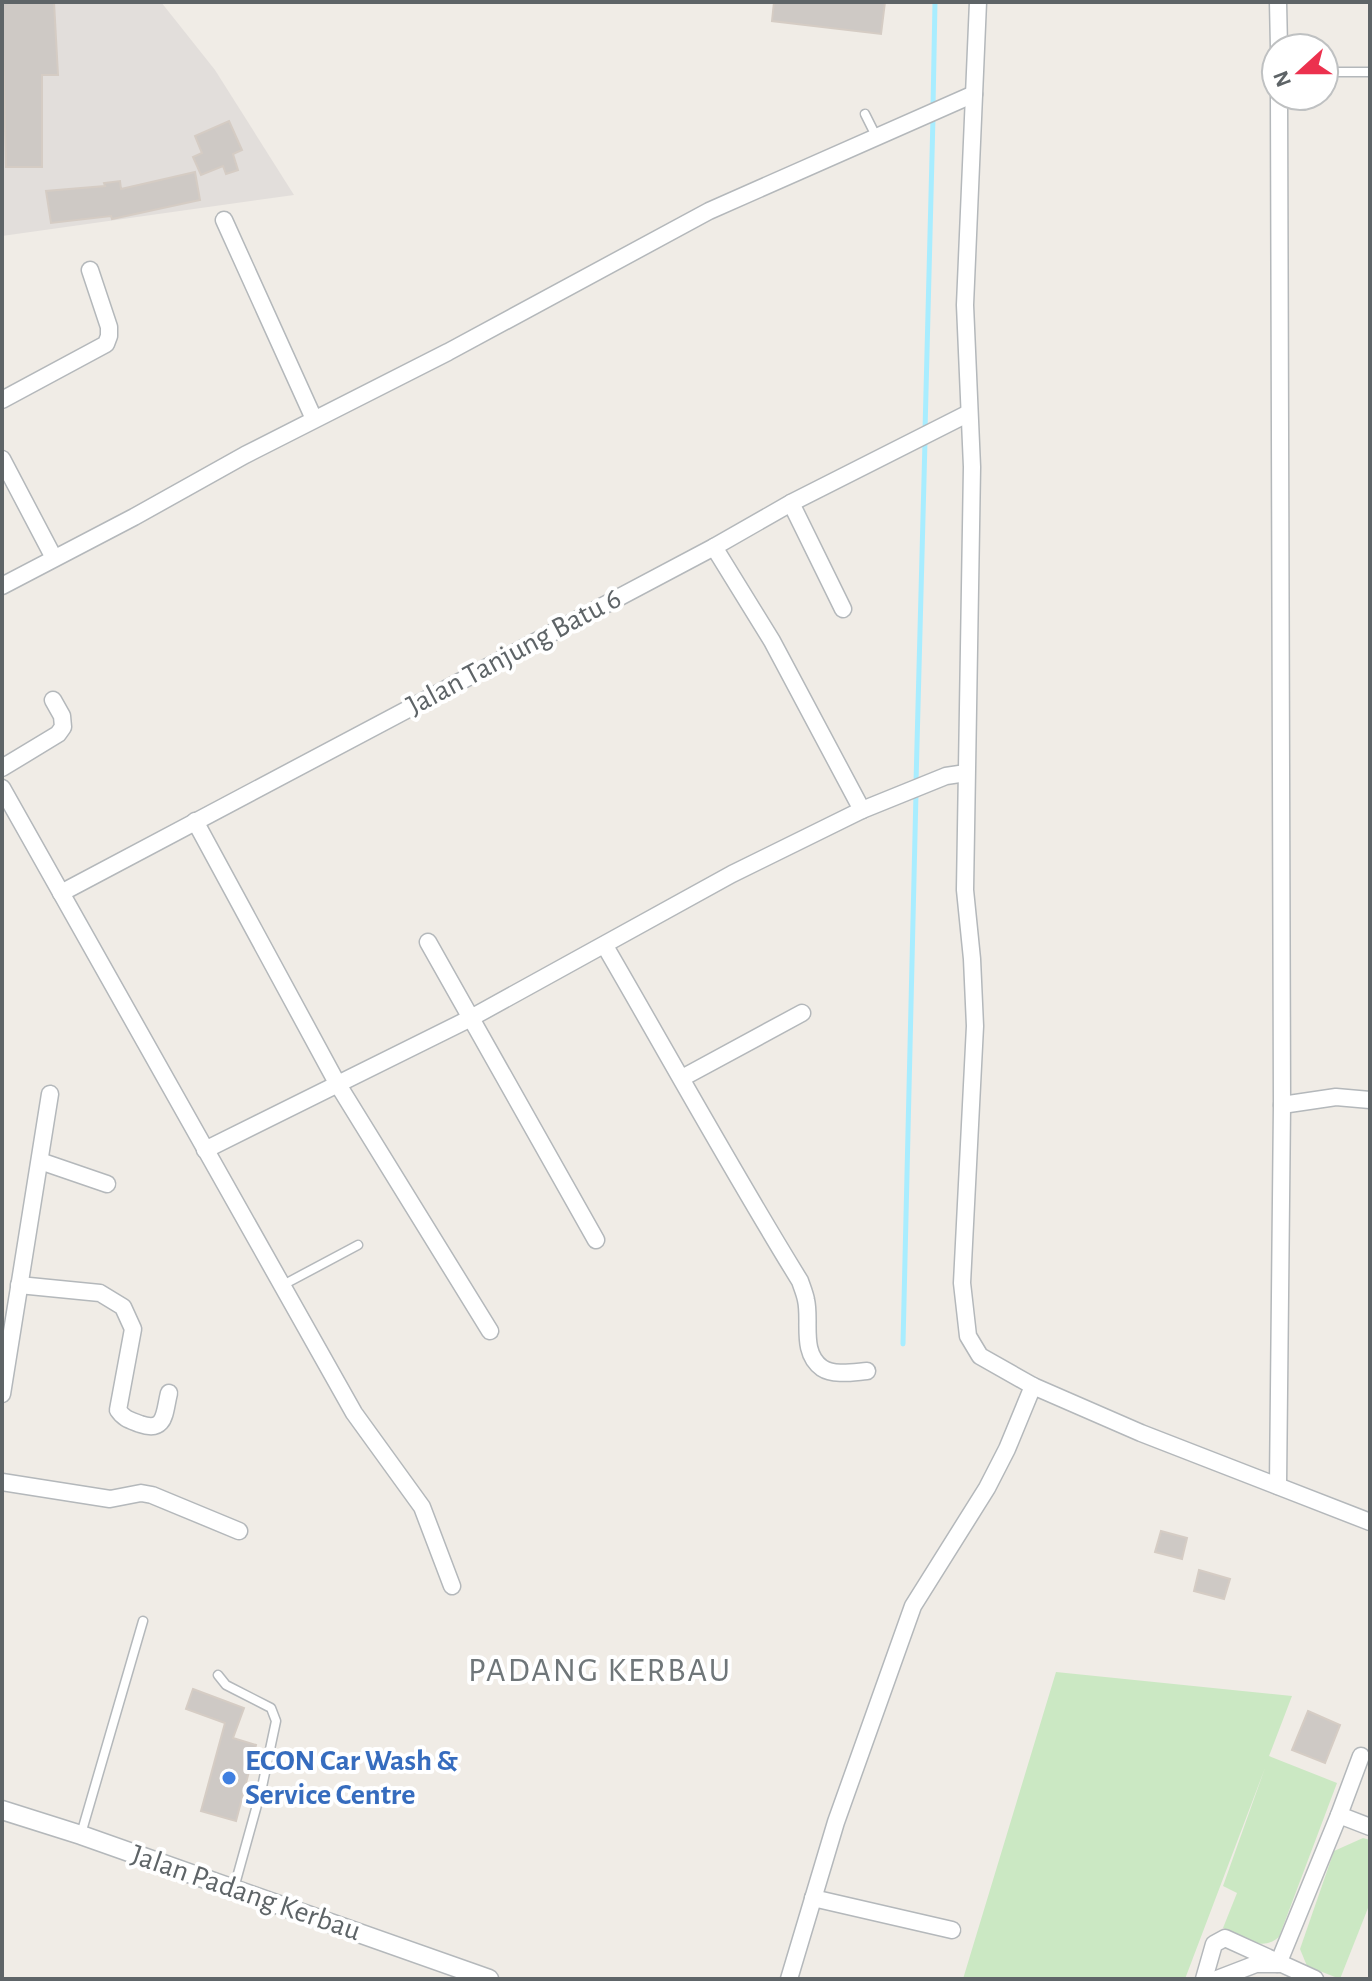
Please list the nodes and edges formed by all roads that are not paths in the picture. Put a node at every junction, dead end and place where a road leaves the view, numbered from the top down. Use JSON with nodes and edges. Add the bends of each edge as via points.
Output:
{"nodes":[{"id":1,"x":978,"y":2,"type":"edge"},
{"id":2,"x":1278,"y":2,"type":"edge"},
{"id":3,"x":1279,"y":32,"type":"edge"},
{"id":4,"x":1340,"y":72,"type":"edge"},
{"id":5,"x":1370,"y":72,"type":"edge"},
{"id":6,"x":967,"y":97,"type":"junction"},
{"id":7,"x":1279,"y":112,"type":"edge"},
{"id":8,"x":865,"y":114,"type":"dead end"},
{"id":9,"x":881,"y":134,"type":"junction"},
{"id":10,"x":224,"y":220,"type":"dead end"},
{"id":11,"x":90,"y":270,"type":"dead end"},
{"id":12,"x":2,"y":400,"type":"edge"},
{"id":13,"x":969,"y":413,"type":"junction"},
{"id":14,"x":314,"y":419,"type":"junction"},
{"id":15,"x":2,"y":459,"type":"edge"},
{"id":16,"x":791,"y":503,"type":"junction"},
{"id":17,"x":714,"y":547,"type":"junction"},
{"id":18,"x":54,"y":558,"type":"junction"},
{"id":19,"x":2,"y":586,"type":"edge"},
{"id":20,"x":843,"y":609,"type":"dead end"},
{"id":21,"x":53,"y":700,"type":"dead end"},
{"id":22,"x":2,"y":768,"type":"edge"},
{"id":23,"x":966,"y":773,"type":"junction"},
{"id":24,"x":2,"y":788,"type":"edge"},
{"id":25,"x":862,"y":810,"type":"junction"},
{"id":26,"x":195,"y":821,"type":"junction"},
{"id":27,"x":61,"y":893,"type":"junction"},
{"id":28,"x":428,"y":942,"type":"dead end"},
{"id":29,"x":605,"y":946,"type":"junction"},
{"id":30,"x":802,"y":1013,"type":"dead end"},
{"id":31,"x":469,"y":1019,"type":"junction"},
{"id":32,"x":682,"y":1078,"type":"junction"},
{"id":33,"x":337,"y":1083,"type":"junction"},
{"id":34,"x":50,"y":1094,"type":"dead end"},
{"id":35,"x":1370,"y":1100,"type":"edge"},
{"id":36,"x":1292,"y":1104,"type":"junction"},
{"id":37,"x":205,"y":1150,"type":"junction"},
{"id":38,"x":40,"y":1161,"type":"junction"},
{"id":39,"x":107,"y":1184,"type":"dead end"},
{"id":40,"x":596,"y":1240,"type":"dead end"},
{"id":41,"x":358,"y":1245,"type":"dead end"},
{"id":42,"x":19,"y":1285,"type":"junction"},
{"id":43,"x":283,"y":1285,"type":"junction"},
{"id":44,"x":490,"y":1331,"type":"dead end"},
{"id":45,"x":867,"y":1371,"type":"dead end"},
{"id":46,"x":1033,"y":1386,"type":"junction"},
{"id":47,"x":169,"y":1393,"type":"dead end"},
{"id":48,"x":2,"y":1394,"type":"edge"},
{"id":49,"x":2,"y":1482,"type":"edge"},
{"id":50,"x":1278,"y":1486,"type":"junction"},
{"id":51,"x":1370,"y":1522,"type":"edge"},
{"id":52,"x":239,"y":1531,"type":"dead end"},
{"id":53,"x":452,"y":1586,"type":"dead end"},
{"id":54,"x":143,"y":1621,"type":"dead end"},
{"id":55,"x":218,"y":1675,"type":"dead end"},
{"id":56,"x":1361,"y":1756,"type":"dead end"},
{"id":57,"x":2,"y":1810,"type":"edge"},
{"id":58,"x":1339,"y":1815,"type":"junction"},
{"id":59,"x":1370,"y":1827,"type":"edge"},
{"id":60,"x":81,"y":1835,"type":"junction"},
{"id":61,"x":233,"y":1889,"type":"junction"},
{"id":62,"x":813,"y":1898,"type":"junction"},
{"id":63,"x":952,"y":1930,"type":"dead end"},
{"id":64,"x":1278,"y":1964,"type":"junction"},
{"id":65,"x":489,"y":1979,"type":"edge"},
{"id":66,"x":789,"y":1979,"type":"edge"},
{"id":67,"x":1204,"y":1979,"type":"edge"},
{"id":68,"x":1217,"y":1979,"type":"edge"},
{"id":69,"x":1315,"y":1979,"type":"edge"}],
"edges":[{"from":1,"to":6,"type":"street"},
{"from":2,"to":3,"type":"street"},
{"from":4,"to":5,"type":"lane"},
{"from":6,"to":9,"type":"street"},
{"from":6,"to":13,"type":"street"},
{"from":7,"to":36,"type":"street"},
{"from":8,"to":9,"type":"lane"},
{"from":9,"to":14,"type":"street","via":[[709,211]]},
{"from":10,"to":14,"type":"street"},
{"from":11,"to":12,"type":"street","via":[[109,327],[106,344]]},
{"from":13,"to":16,"type":"street","name":"Jalan Tanjung Batu 6"},
{"from":13,"to":23,"type":"street"},
{"from":14,"to":18,"type":"street"},
{"from":15,"to":18,"type":"street"},
{"from":16,"to":17,"type":"street","name":"Jalan Tanjung Batu 6"},
{"from":16,"to":20,"type":"street"},
{"from":17,"to":25,"type":"street","via":[[772,641]]},
{"from":17,"to":26,"type":"street","name":"Jalan Tanjung Batu 6"},
{"from":18,"to":19,"type":"street"},
{"from":21,"to":22,"type":"street","via":[[62,716],[58,734]]},
{"from":23,"to":25,"type":"street"},
{"from":23,"to":46,"type":"street","via":[[965,890],[975,1026],[963,1310],[968,1336],[980,1356]]},
{"from":24,"to":27,"type":"street"},
{"from":25,"to":29,"type":"street","via":[[732,874]]},
{"from":26,"to":27,"type":"street","name":"Jalan Tanjung Batu 6"},
{"from":26,"to":33,"type":"street"},
{"from":27,"to":37,"type":"street"},
{"from":28,"to":31,"type":"street"},
{"from":29,"to":31,"type":"street"},
{"from":29,"to":32,"type":"street"},
{"from":30,"to":32,"type":"street"},
{"from":31,"to":33,"type":"street"},
{"from":31,"to":40,"type":"street"},
{"from":32,"to":45,"type":"street","via":[[800,1281],[807,1302],[806,1336],[822,1368]]},
{"from":33,"to":37,"type":"street"},
{"from":33,"to":44,"type":"street"},
{"from":34,"to":38,"type":"street"},
{"from":35,"to":36,"type":"street","via":[[1336,1097]]},
{"from":36,"to":50,"type":"street"},
{"from":37,"to":43,"type":"street"},
{"from":38,"to":39,"type":"street"},
{"from":38,"to":42,"type":"street"},
{"from":41,"to":43,"type":"lane"},
{"from":42,"to":47,"type":"street","via":[[100,1293],[123,1307],[133,1329],[119,1399],[123,1418],[157,1426]]},
{"from":42,"to":48,"type":"street"},
{"from":43,"to":53,"type":"street","via":[[354,1413],[422,1507]]},
{"from":46,"to":50,"type":"street"},
{"from":46,"to":62,"type":"street","via":[[997,1469],[913,1606]]},
{"from":49,"to":52,"type":"street","via":[[110,1499],[152,1495]]},
{"from":50,"to":51,"type":"street"},
{"from":54,"to":60,"type":"lane"},
{"from":55,"to":61,"type":"lane","via":[[226,1685],[271,1708],[276,1721]]},
{"from":56,"to":58,"type":"street"},
{"from":57,"to":60,"type":"street","name":"Jalan Padang Kerbau"},
{"from":58,"to":59,"type":"street"},
{"from":58,"to":64,"type":"street"},
{"from":60,"to":61,"type":"street","name":"Jalan Padang Kerbau"},
{"from":61,"to":65,"type":"street","name":"Jalan Padang Kerbau"},
{"from":62,"to":63,"type":"street"},
{"from":62,"to":66,"type":"street"},
{"from":64,"to":67,"type":"street","via":[[1225,1938],[1214,1944]]},
{"from":64,"to":68,"type":"street","via":[[1256,1964]]},
{"from":64,"to":69,"type":"street"}]}
